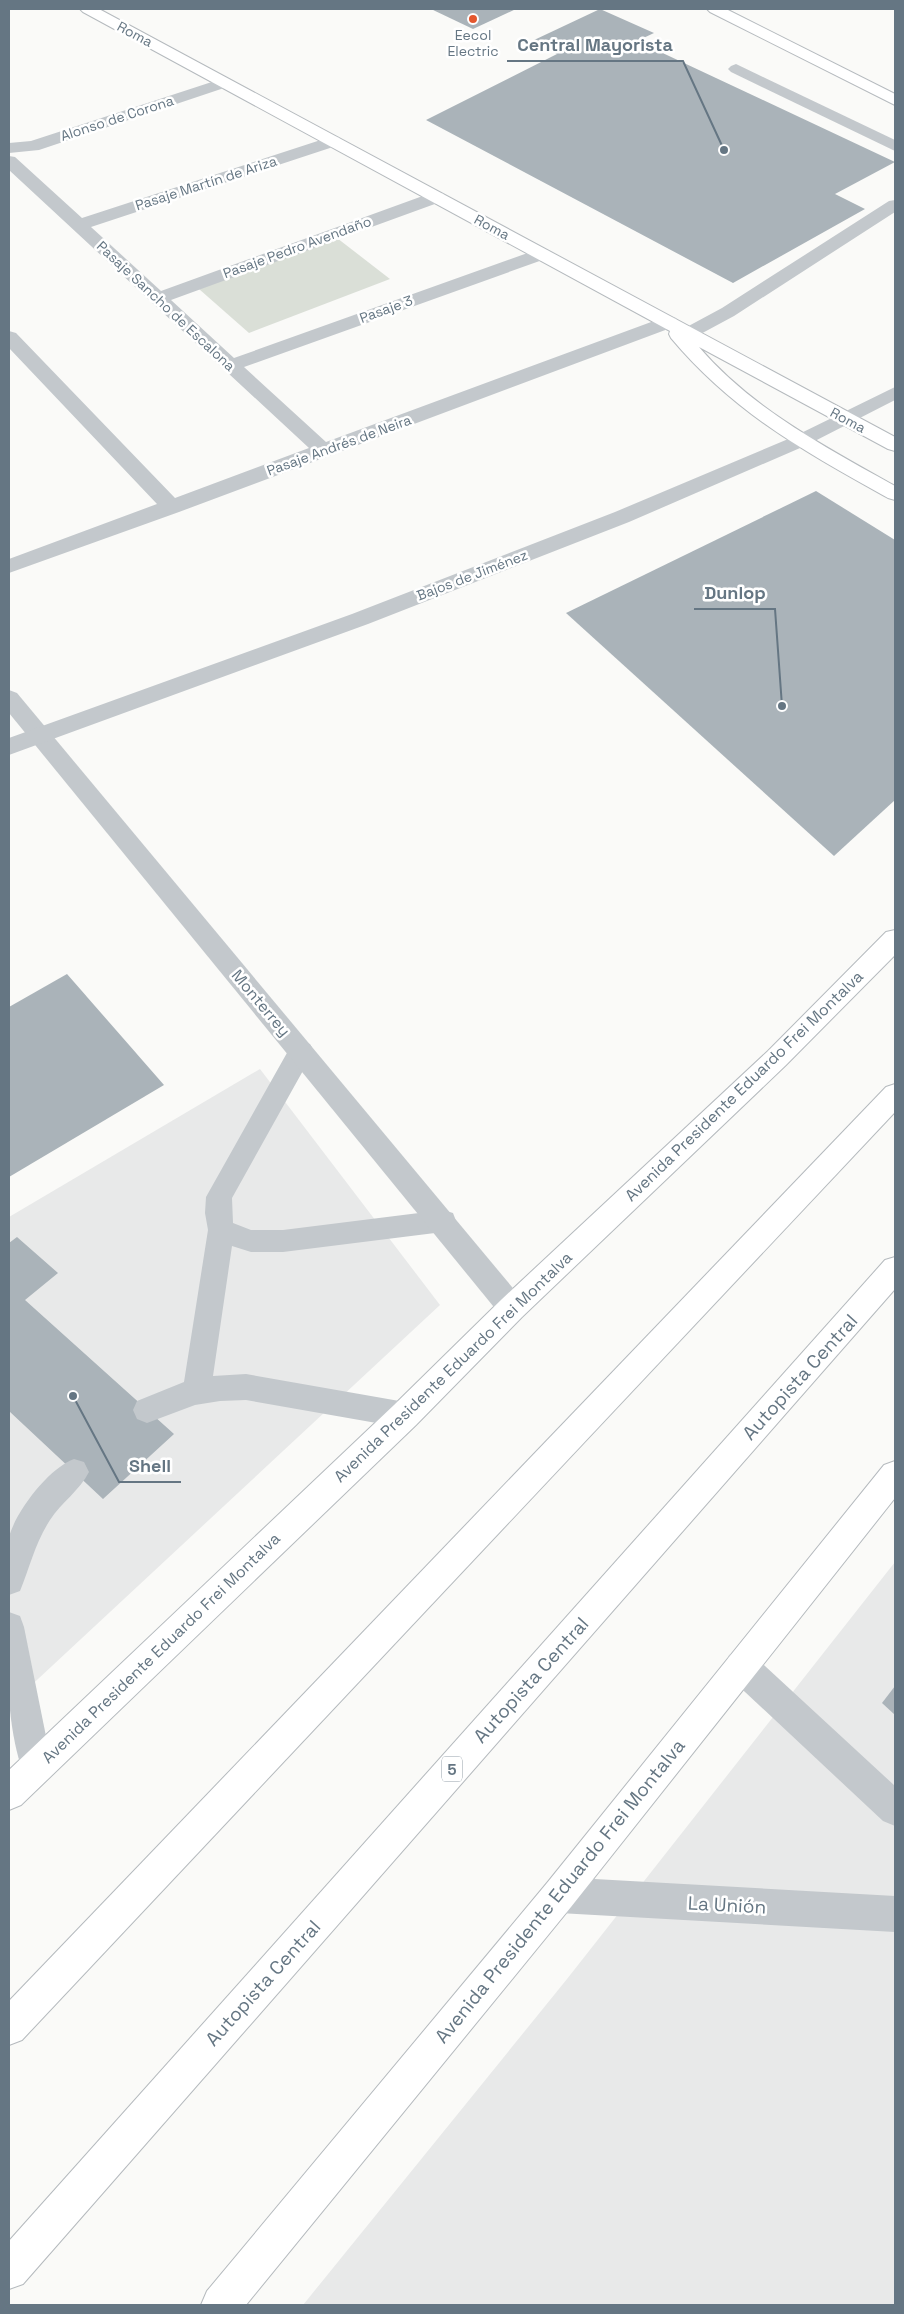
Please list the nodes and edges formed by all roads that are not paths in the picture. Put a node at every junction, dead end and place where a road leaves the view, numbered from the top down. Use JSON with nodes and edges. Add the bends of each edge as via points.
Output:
{"nodes":[{"id":1,"x":88,"y":9,"type":"edge"},
{"id":2,"x":715,"y":9,"type":"edge"},
{"id":3,"x":736,"y":69,"type":"dead end"},
{"id":4,"x":224,"y":82,"type":"junction"},
{"id":5,"x":895,"y":100,"type":"edge"},
{"id":6,"x":333,"y":141,"type":"junction"},
{"id":7,"x":895,"y":146,"type":"edge"},
{"id":8,"x":9,"y":148,"type":"edge"},
{"id":9,"x":9,"y":161,"type":"edge"},
{"id":10,"x":436,"y":197,"type":"junction"},
{"id":11,"x":895,"y":206,"type":"edge"},
{"id":12,"x":79,"y":225,"type":"junction"},
{"id":13,"x":542,"y":254,"type":"junction"},
{"id":14,"x":158,"y":298,"type":"junction"},
{"id":15,"x":669,"y":322,"type":"junction"},
{"id":16,"x":689,"y":333,"type":"junction"},
{"id":17,"x":9,"y":337,"type":"edge"},
{"id":18,"x":231,"y":365,"type":"junction"},
{"id":19,"x":895,"y":393,"type":"edge"},
{"id":20,"x":846,"y":419,"type":"junction"},
{"id":21,"x":800,"y":441,"type":"junction"},
{"id":22,"x":895,"y":445,"type":"edge"},
{"id":23,"x":324,"y":451,"type":"junction"},
{"id":24,"x":895,"y":494,"type":"edge"},
{"id":25,"x":172,"y":506,"type":"junction"},
{"id":26,"x":9,"y":566,"type":"edge"},
{"id":27,"x":9,"y":698,"type":"edge"},
{"id":28,"x":39,"y":736,"type":"junction"},
{"id":29,"x":9,"y":747,"type":"edge"},
{"id":30,"x":895,"y":939,"type":"edge"},
{"id":31,"x":301,"y":1051,"type":"junction"},
{"id":32,"x":895,"y":1095,"type":"edge"},
{"id":33,"x":443,"y":1222,"type":"junction"},
{"id":34,"x":221,"y":1230,"type":"junction"},
{"id":35,"x":895,"y":1269,"type":"edge"},
{"id":36,"x":512,"y":1308,"type":"junction"},
{"id":37,"x":197,"y":1390,"type":"junction"},
{"id":38,"x":147,"y":1410,"type":"dead end"},
{"id":39,"x":405,"y":1415,"type":"junction"},
{"id":40,"x":74,"y":1472,"type":"dead end"},
{"id":41,"x":895,"y":1475,"type":"edge"},
{"id":42,"x":9,"y":1581,"type":"edge"},
{"id":43,"x":9,"y":1627,"type":"edge"},
{"id":44,"x":741,"y":1666,"type":"junction"},
{"id":45,"x":36,"y":1766,"type":"junction"},
{"id":46,"x":9,"y":1793,"type":"edge"},
{"id":47,"x":895,"y":1809,"type":"edge"},
{"id":48,"x":559,"y":1895,"type":"junction"},
{"id":49,"x":895,"y":1914,"type":"edge"},
{"id":50,"x":9,"y":2027,"type":"edge"},
{"id":51,"x":9,"y":2270,"type":"edge"},
{"id":52,"x":220,"y":2305,"type":"edge"}],
"edges":[{"from":1,"to":4,"type":"main road","name":"Roma"},
{"from":2,"to":5,"type":"main road"},
{"from":3,"to":7,"type":"lane"},
{"from":4,"to":6,"type":"main road","name":"Roma"},
{"from":4,"to":8,"type":"street","name":"Alonso de Corona","via":[[33,146]]},
{"from":6,"to":10,"type":"main road","name":"Roma"},
{"from":6,"to":12,"type":"street","name":"Pasaje Martín de Ariza"},
{"from":9,"to":12,"type":"street","name":"Pasaje Sancho de Escalona"},
{"from":10,"to":13,"type":"main road","name":"Roma"},
{"from":10,"to":14,"type":"street","name":"Pasaje Pedro Avendaño"},
{"from":11,"to":16,"type":"lane","via":[[728,312]]},
{"from":12,"to":14,"type":"street","name":"Pasaje Sancho de Escalona"},
{"from":13,"to":15,"type":"main road","name":"Roma"},
{"from":13,"to":18,"type":"street","name":"Pasaje 3"},
{"from":14,"to":18,"type":"street","name":"Pasaje Sancho de Escalona"},
{"from":15,"to":16,"type":"main road","name":"Roma"},
{"from":15,"to":21,"type":"main road","via":[[713,374],[754,409]]},
{"from":15,"to":23,"type":"street","name":"Pasaje Andrés de Neira"},
{"from":16,"to":20,"type":"main road","name":"Roma"},
{"from":17,"to":25,"type":"street"},
{"from":18,"to":23,"type":"street","name":"Pasaje Sancho de Escalona"},
{"from":19,"to":20,"type":"street","name":"Bajos de Jiménez"},
{"from":20,"to":21,"type":"street","name":"Bajos de Jiménez"},
{"from":20,"to":22,"type":"main road","name":"Roma"},
{"from":21,"to":24,"type":"main road"},
{"from":21,"to":28,"type":"street","name":"Bajos de Jiménez","via":[[622,517],[360,619]]},
{"from":23,"to":25,"type":"street","name":"Pasaje Andrés de Neira"},
{"from":25,"to":26,"type":"street","name":"Pasaje Andrés de Neira"},
{"from":27,"to":28,"type":"street","name":"Monterrey"},
{"from":28,"to":29,"type":"street","name":"Bajos de Jiménez"},
{"from":28,"to":31,"type":"street","name":"Monterrey"},
{"from":30,"to":36,"type":"main road","name":"Avenida Presidente Eduardo Frei Montalva","via":[[777,1058]]},
{"from":31,"to":33,"type":"street","name":"Monterrey"},
{"from":31,"to":34,"type":"lane","via":[[219,1197]]},
{"from":32,"to":50,"type":"main road"},
{"from":33,"to":34,"type":"lane","via":[[283,1242],[251,1241]]},
{"from":33,"to":36,"type":"street","name":"Monterrey"},
{"from":34,"to":37,"type":"lane"},
{"from":35,"to":51,"type":"main road","name":"Autopista Central","number":"5"},
{"from":36,"to":39,"type":"main road","name":"Avenida Presidente Eduardo Frei Montalva"},
{"from":37,"to":38,"type":"lane","via":[[169,1398]]},
{"from":37,"to":39,"type":"lane","via":[[246,1387]]},
{"from":39,"to":45,"type":"main road","name":"Avenida Presidente Eduardo Frei Montalva"},
{"from":40,"to":42,"type":"lane","via":[[52,1491],[27,1529]]},
{"from":41,"to":44,"type":"main road","name":"Avenida Presidente Eduardo Frei Montalva"},
{"from":43,"to":45,"type":"lane"},
{"from":44,"to":47,"type":"street"},
{"from":44,"to":48,"type":"main road","name":"Avenida Presidente Eduardo Frei Montalva"},
{"from":45,"to":46,"type":"main road","name":"Avenida Presidente Eduardo Frei Montalva"},
{"from":48,"to":49,"type":"street","name":"La Unión"},
{"from":48,"to":52,"type":"main road","name":"Avenida Presidente Eduardo Frei Montalva"}]}
